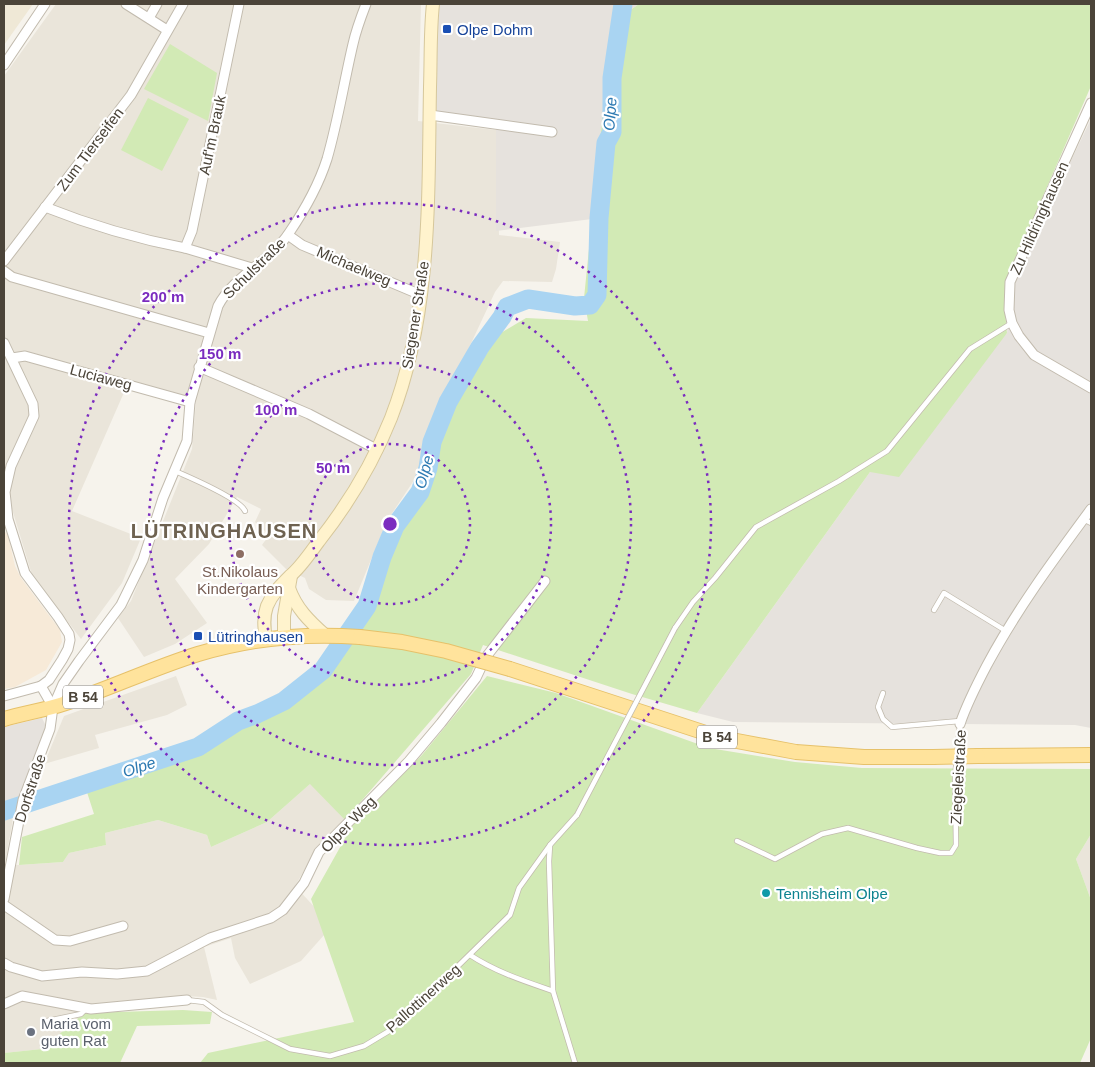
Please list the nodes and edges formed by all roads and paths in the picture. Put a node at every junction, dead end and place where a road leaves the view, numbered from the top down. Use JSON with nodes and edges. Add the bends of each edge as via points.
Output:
{"nodes":[{"id":1,"x":45,"y":4,"type":"edge"},
{"id":2,"x":126,"y":4,"type":"edge"},
{"id":3,"x":157,"y":4,"type":"edge"},
{"id":4,"x":183,"y":4,"type":"edge"},
{"id":5,"x":239,"y":4,"type":"edge"},
{"id":6,"x":366,"y":4,"type":"edge"},
{"id":7,"x":433,"y":4,"type":"edge"},
{"id":8,"x":149,"y":18,"type":"junction"},
{"id":9,"x":167,"y":30,"type":"junction"},
{"id":10,"x":4,"y":65,"type":"edge"},
{"id":11,"x":1091,"y":103,"type":"edge"},
{"id":12,"x":430,"y":116,"type":"junction"},
{"id":13,"x":552,"y":132,"type":"dead end"},
{"id":14,"x":45,"y":207,"type":"junction"},
{"id":15,"x":288,"y":235,"type":"junction"},
{"id":16,"x":185,"y":248,"type":"junction"},
{"id":17,"x":4,"y":261,"type":"edge"},
{"id":18,"x":252,"y":268,"type":"junction"},
{"id":19,"x":4,"y":271,"type":"edge"},
{"id":20,"x":421,"y":295,"type":"junction"},
{"id":21,"x":1012,"y":323,"type":"junction"},
{"id":22,"x":209,"y":333,"type":"junction"},
{"id":23,"x":4,"y":343,"type":"edge"},
{"id":24,"x":12,"y":358,"type":"junction"},
{"id":25,"x":199,"y":367,"type":"junction"},
{"id":26,"x":1091,"y":388,"type":"edge"},
{"id":27,"x":190,"y":402,"type":"junction"},
{"id":28,"x":378,"y":450,"type":"junction"},
{"id":29,"x":175,"y":471,"type":"junction"},
{"id":30,"x":1091,"y":508,"type":"edge"},
{"id":31,"x":245,"y":511,"type":"dead end"},
{"id":32,"x":6,"y":518,"type":"edge"},
{"id":33,"x":1087,"y":521,"type":"edge"},
{"id":34,"x":545,"y":581,"type":"dead end"},
{"id":35,"x":290,"y":582,"type":"junction"},
{"id":36,"x":934,"y":610,"type":"dead end"},
{"id":37,"x":1006,"y":631,"type":"junction"},
{"id":38,"x":325,"y":635,"type":"junction"},
{"id":39,"x":284,"y":637,"type":"junction"},
{"id":40,"x":266,"y":639,"type":"junction"},
{"id":41,"x":41,"y":686,"type":"junction"},
{"id":42,"x":883,"y":693,"type":"dead end"},
{"id":43,"x":4,"y":696,"type":"edge"},
{"id":44,"x":53,"y":707,"type":"junction"},
{"id":45,"x":4,"y":719,"type":"edge"},
{"id":46,"x":960,"y":722,"type":"junction"},
{"id":47,"x":1091,"y":755,"type":"edge"},
{"id":48,"x":737,"y":841,"type":"dead end"},
{"id":49,"x":550,"y":845,"type":"junction"},
{"id":50,"x":4,"y":899,"type":"edge"},
{"id":51,"x":4,"y":905,"type":"edge"},
{"id":52,"x":123,"y":926,"type":"dead end"},
{"id":53,"x":470,"y":955,"type":"junction"},
{"id":54,"x":4,"y":963,"type":"edge"},
{"id":55,"x":553,"y":991,"type":"junction"},
{"id":56,"x":187,"y":1000,"type":"joint"},
{"id":57,"x":4,"y":1004,"type":"edge"},
{"id":58,"x":88,"y":1008,"type":"junction"},
{"id":59,"x":47,"y":1020,"type":"dead end"},
{"id":60,"x":575,"y":1063,"type":"edge"}],
"edges":[{"from":1,"to":10,"type":"street"},
{"from":2,"to":8,"type":"street"},
{"from":3,"to":8,"type":"street"},
{"from":4,"to":9,"type":"street","name":"Zum Tierseifen"},
{"from":5,"to":16,"type":"street","name":"Auf'm Brauk","via":[[192,231]]},
{"from":6,"to":15,"type":"street","name":"Schulstraße","via":[[326,161]]},
{"from":7,"to":12,"type":"street","name":"Siegener Straße"},
{"from":8,"to":9,"type":"street"},
{"from":9,"to":14,"type":"street","name":"Zum Tierseifen","via":[[131,95]]},
{"from":11,"to":21,"type":"street","name":"Zu Hildringhausen","via":[[1010,282]]},
{"from":12,"to":13,"type":"street"},
{"from":12,"to":20,"type":"street","name":"Siegener Straße"},
{"from":14,"to":16,"type":"street","via":[[76,220]]},
{"from":14,"to":17,"type":"street","name":"Zum Tierseifen"},
{"from":15,"to":18,"type":"street","name":"Schulstraße"},
{"from":15,"to":20,"type":"street","name":"Michaelweg"},
{"from":16,"to":18,"type":"street"},
{"from":18,"to":22,"type":"street","name":"Schulstraße","via":[[223,296]]},
{"from":19,"to":22,"type":"street","via":[[12,277]]},
{"from":20,"to":28,"type":"street","name":"Siegener Straße","via":[[401,391]]},
{"from":21,"to":26,"type":"street","name":"Zu Hildringhausen","via":[[1034,354]]},
{"from":21,"to":49,"type":"lane","name":"Pallottinerweg","bridge":true,"via":[[970,349],[887,451],[756,527],[692,602],[675,628],[576,815]]},
{"from":22,"to":25,"type":"street","name":"Schulstraße"},
{"from":23,"to":24,"type":"street"},
{"from":24,"to":27,"type":"street","name":"Luciaweg","via":[[25,356]]},
{"from":24,"to":32,"type":"street","via":[[33,404],[34,416],[11,466],[5,492]]},
{"from":25,"to":27,"type":"street","name":"Schulstraße"},
{"from":25,"to":28,"type":"street","via":[[310,414]]},
{"from":27,"to":29,"type":"street","name":"Schulstraße","via":[[187,442]]},
{"from":28,"to":35,"type":"street","name":"Siegener Straße","via":[[341,513]]},
{"from":29,"to":31,"type":"lane","via":[[234,500]]},
{"from":29,"to":44,"type":"street","name":"Schulstraße","via":[[142,560],[121,605],[63,684]]},
{"from":30,"to":33,"type":"street","name":"Ziegeleistraße"},
{"from":32,"to":41,"type":"street","via":[[25,572],[69,634],[68,649],[49,680]]},
{"from":33,"to":37,"type":"street","name":"Ziegeleistraße","via":[[1071,535]]},
{"from":34,"to":54,"type":"street","name":"Olper Weg","via":[[486,657],[476,678],[409,762],[319,852],[304,883],[283,910],[270,918],[210,938],[147,971],[42,976]]},
{"from":35,"to":38,"type":"street","via":[[298,608]]},
{"from":35,"to":39,"type":"street","name":"Siegener Straße"},
{"from":35,"to":40,"type":"street","name":"Siegener Straße","via":[[276,591],[268,604],[264,616]]},
{"from":36,"to":37,"type":"lane","via":[[944,593]]},
{"from":37,"to":46,"type":"street","name":"Ziegeleistraße"},
{"from":38,"to":39,"type":"main road","number":"B 54"},
{"from":38,"to":47,"type":"main road","number":"B 54","bridge":true,"via":[[402,642],[446,651],[730,740],[806,752],[864,757]]},
{"from":39,"to":40,"type":"main road","number":"B 54"},
{"from":40,"to":44,"type":"main road","number":"B 54","via":[[199,654]]},
{"from":41,"to":43,"type":"street"},
{"from":41,"to":44,"type":"street"},
{"from":42,"to":46,"type":"lane","via":[[878,707],[883,720],[892,727]]},
{"from":44,"to":45,"type":"main road","number":"B 54"},
{"from":44,"to":50,"type":"street","name":"Dorfstraße","via":[[50,730],[24,800]]},
{"from":46,"to":48,"type":"lane","name":"Ziegeleistraße","via":[[956,845],[952,853],[917,848],[848,828],[822,834],[775,859]]},
{"from":49,"to":53,"type":"lane","name":"Pallottinerweg","via":[[518,888],[510,915]]},
{"from":49,"to":55,"type":"lane"},
{"from":51,"to":52,"type":"street","via":[[55,940],[70,941]]},
{"from":53,"to":55,"type":"lane","name":"Pallottinerweg","via":[[506,975]]},
{"from":53,"to":56,"type":"lane","name":"Pallottinerweg","via":[[389,1031],[364,1046],[330,1056],[290,1049],[222,1015],[204,1002]]},
{"from":55,"to":60,"type":"lane"},
{"from":56,"to":58,"type":"street","name":"Pallottinerweg"},
{"from":57,"to":58,"type":"street","name":"Pallottinerweg","via":[[22,996]]},
{"from":58,"to":59,"type":"lane","via":[[81,1014]]}]}
